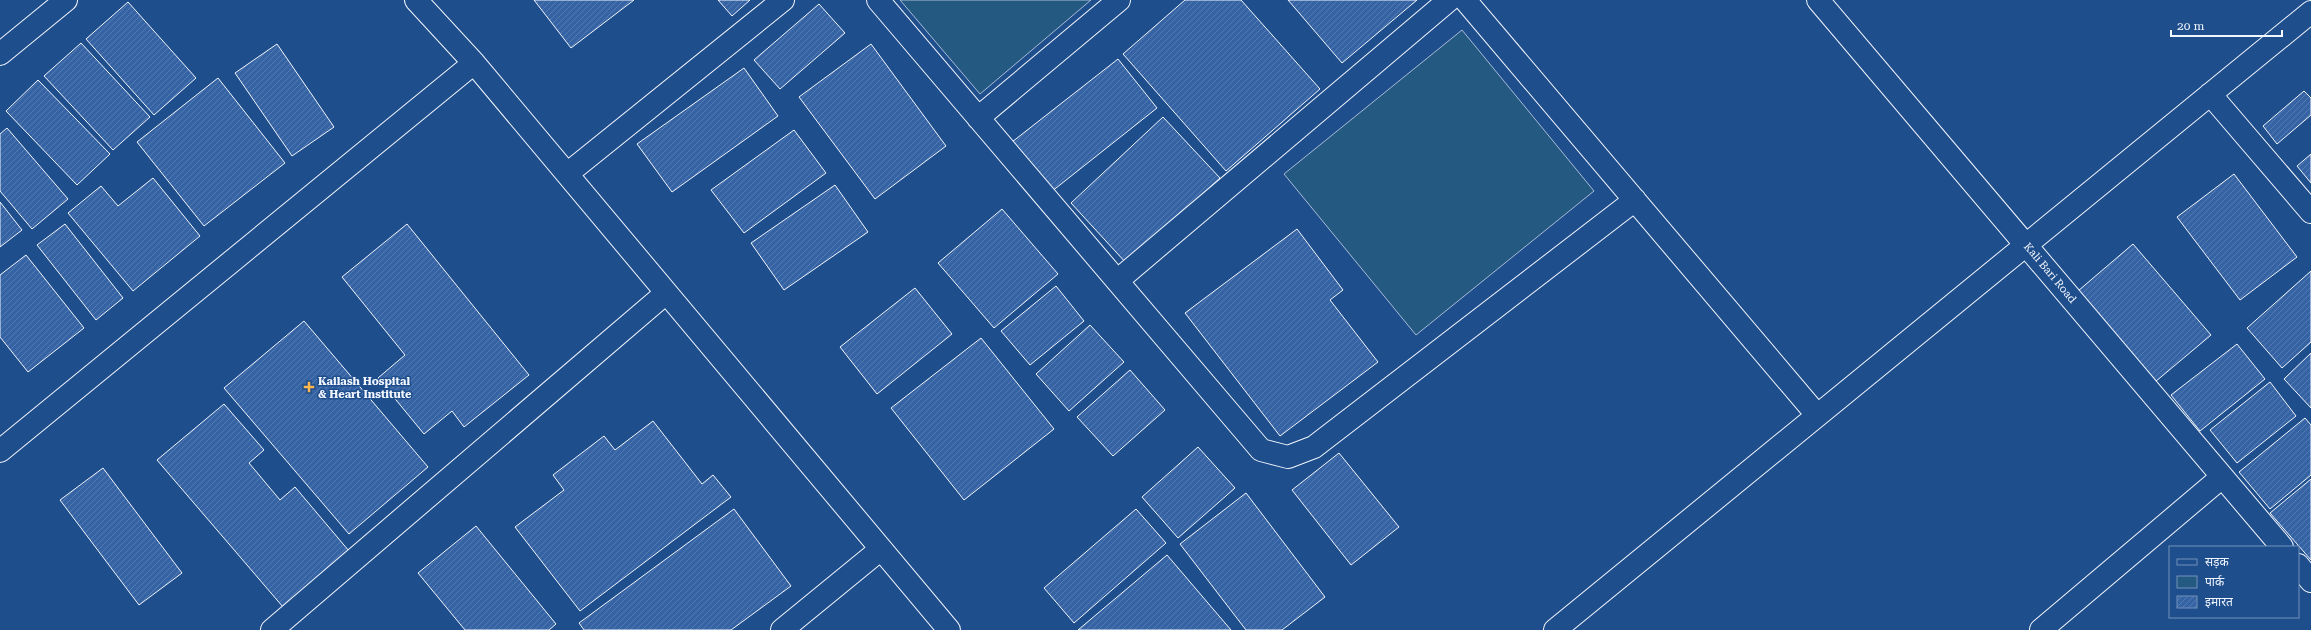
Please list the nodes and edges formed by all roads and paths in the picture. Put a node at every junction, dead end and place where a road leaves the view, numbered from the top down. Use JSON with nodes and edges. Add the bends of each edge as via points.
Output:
{"nodes":[{"id":1,"x":66,"y":0,"type":"edge"},
{"id":2,"x":416,"y":0,"type":"edge"},
{"id":3,"x":783,"y":0,"type":"edge"},
{"id":4,"x":878,"y":0,"type":"edge"},
{"id":5,"x":1119,"y":0,"type":"edge"},
{"id":6,"x":1449,"y":0,"type":"edge"},
{"id":7,"x":1465,"y":0,"type":"edge"},
{"id":8,"x":1818,"y":0,"type":"edge"},
{"id":9,"x":2311,"y":12,"type":"edge"},
{"id":10,"x":0,"y":54,"type":"edge"},
{"id":11,"x":474,"y":64,"type":"junction"},
{"id":12,"x":2210,"y":94,"type":"junction"},
{"id":13,"x":978,"y":118,"type":"junction"},
{"id":14,"x":567,"y":174,"type":"junction"},
{"id":15,"x":1635,"y":200,"type":"junction"},
{"id":16,"x":2311,"y":212,"type":"edge"},
{"id":17,"x":2026,"y":244,"type":"junction"},
{"id":18,"x":1117,"y":282,"type":"junction"},
{"id":19,"x":666,"y":293,"type":"junction"},
{"id":20,"x":1817,"y":415,"type":"junction"},
{"id":21,"x":0,"y":451,"type":"edge"},
{"id":22,"x":2222,"y":477,"type":"junction"},
{"id":23,"x":2281,"y":546,"type":"edge"},
{"id":24,"x":881,"y":549,"type":"junction"},
{"id":25,"x":2299,"y":566,"type":"edge"},
{"id":26,"x":2311,"y":581,"type":"edge"},
{"id":27,"x":272,"y":630,"type":"edge"},
{"id":28,"x":782,"y":630,"type":"edge"},
{"id":29,"x":949,"y":630,"type":"edge"},
{"id":30,"x":1554,"y":630,"type":"edge"},
{"id":31,"x":2041,"y":630,"type":"edge"}],
"edges":[{"from":1,"to":10,"type":"street"},
{"from":2,"to":11,"type":"street"},
{"from":3,"to":14,"type":"street"},
{"from":4,"to":13,"type":"street"},
{"from":5,"to":13,"type":"street"},
{"from":6,"to":18,"type":"street"},
{"from":7,"to":15,"type":"street"},
{"from":8,"to":17,"type":"street","name":"Kali Bari Road"},
{"from":9,"to":12,"type":"street"},
{"from":11,"to":14,"type":"street"},
{"from":11,"to":21,"type":"street"},
{"from":12,"to":16,"type":"street"},
{"from":12,"to":17,"type":"street"},
{"from":13,"to":18,"type":"street"},
{"from":14,"to":19,"type":"street"},
{"from":15,"to":18,"type":"street","via":[[1314,447],[1288,457],[1261,450]]},
{"from":15,"to":20,"type":"street"},
{"from":17,"to":20,"type":"street"},
{"from":17,"to":22,"type":"street","name":"Kali Bari Road"},
{"from":19,"to":24,"type":"street"},
{"from":19,"to":27,"type":"street"},
{"from":20,"to":30,"type":"street"},
{"from":22,"to":23,"type":"street","name":"Kali Bari Road"},
{"from":22,"to":31,"type":"street"},
{"from":24,"to":28,"type":"street"},
{"from":24,"to":29,"type":"street"},
{"from":25,"to":26,"type":"street"}]}
